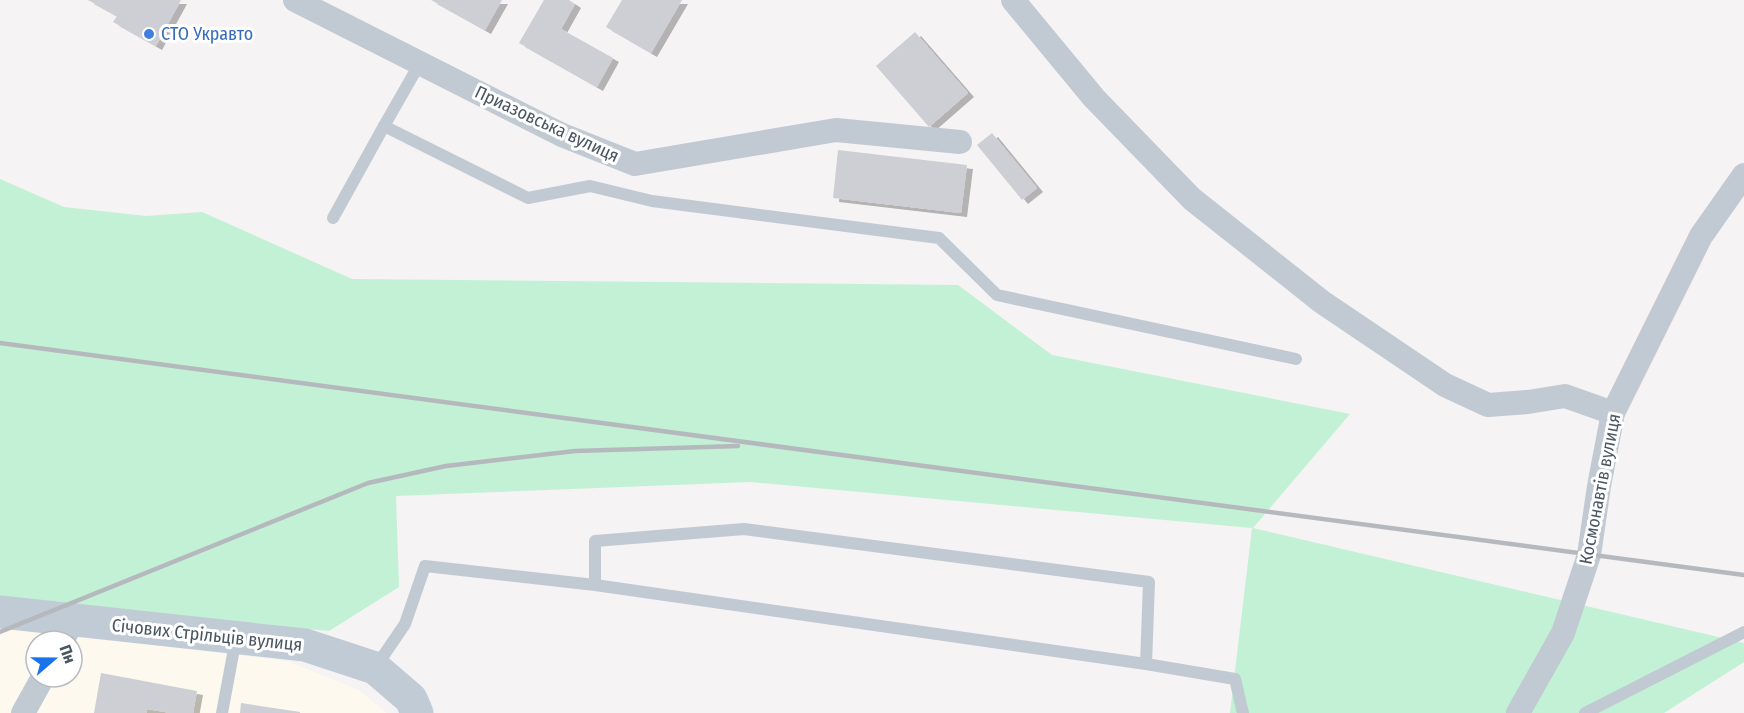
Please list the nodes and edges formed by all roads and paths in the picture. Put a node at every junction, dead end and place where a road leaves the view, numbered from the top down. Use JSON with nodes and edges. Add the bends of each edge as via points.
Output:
{"nodes":[{"id":1,"x":295,"y":0,"type":"edge"},
{"id":2,"x":1013,"y":0,"type":"edge"},
{"id":3,"x":420,"y":63,"type":"junction"},
{"id":4,"x":384,"y":126,"type":"junction"},
{"id":5,"x":960,"y":142,"type":"dead end"},
{"id":6,"x":1744,"y":175,"type":"edge"},
{"id":7,"x":333,"y":218,"type":"dead end"},
{"id":8,"x":1296,"y":359,"type":"dead end"},
{"id":9,"x":1612,"y":413,"type":"junction"},
{"id":10,"x":595,"y":585,"type":"junction"},
{"id":11,"x":0,"y":612,"type":"edge"},
{"id":12,"x":61,"y":629,"type":"edge"},
{"id":13,"x":84,"y":632,"type":"edge"},
{"id":14,"x":1744,"y":632,"type":"edge"},
{"id":15,"x":236,"y":638,"type":"junction"},
{"id":16,"x":1146,"y":664,"type":"junction"},
{"id":17,"x":375,"y":668,"type":"junction"},
{"id":18,"x":36,"y":689,"type":"edge"},
{"id":19,"x":23,"y":713,"type":"edge"},
{"id":20,"x":222,"y":713,"type":"edge"},
{"id":21,"x":417,"y":713,"type":"edge"},
{"id":22,"x":1243,"y":713,"type":"edge"},
{"id":23,"x":1518,"y":713,"type":"edge"},
{"id":24,"x":1585,"y":713,"type":"edge"}],
"edges":[{"from":1,"to":3,"type":"street","name":"Приазовська вулиця"},
{"from":2,"to":9,"type":"street","via":[[1094,98],[1192,199],[1322,302],[1445,385],[1488,405],[1565,396]]},
{"from":3,"to":4,"type":"lane"},
{"from":3,"to":5,"type":"street","name":"Приазовська вулиця","via":[[562,135],[635,164],[836,130]]},
{"from":4,"to":7,"type":"lane"},
{"from":4,"to":8,"type":"lane","via":[[528,198],[590,186],[652,201],[939,238],[997,295]]},
{"from":6,"to":9,"type":"street","name":"Космонавтів вулиця","via":[[1701,236]]},
{"from":9,"to":23,"type":"street","name":"Космонавтів вулиця","via":[[1589,555],[1563,633]]},
{"from":10,"to":16,"type":"lane"},
{"from":10,"to":16,"type":"lane","via":[[595,541],[744,529],[1149,582]]},
{"from":10,"to":17,"type":"lane","via":[[425,566],[405,624]]},
{"from":11,"to":12,"type":"street","name":"Січових Стрільців вулиця"},
{"from":13,"to":15,"type":"street","name":"Січових Стрільців вулиця"},
{"from":14,"to":24,"type":"lane"},
{"from":15,"to":17,"type":"street","name":"Січових Стрільців вулиця","via":[[305,645]]},
{"from":15,"to":20,"type":"lane"},
{"from":16,"to":22,"type":"lane","via":[[1235,679]]},
{"from":17,"to":21,"type":"street","via":[[411,699]]},
{"from":18,"to":19,"type":"street"}]}
